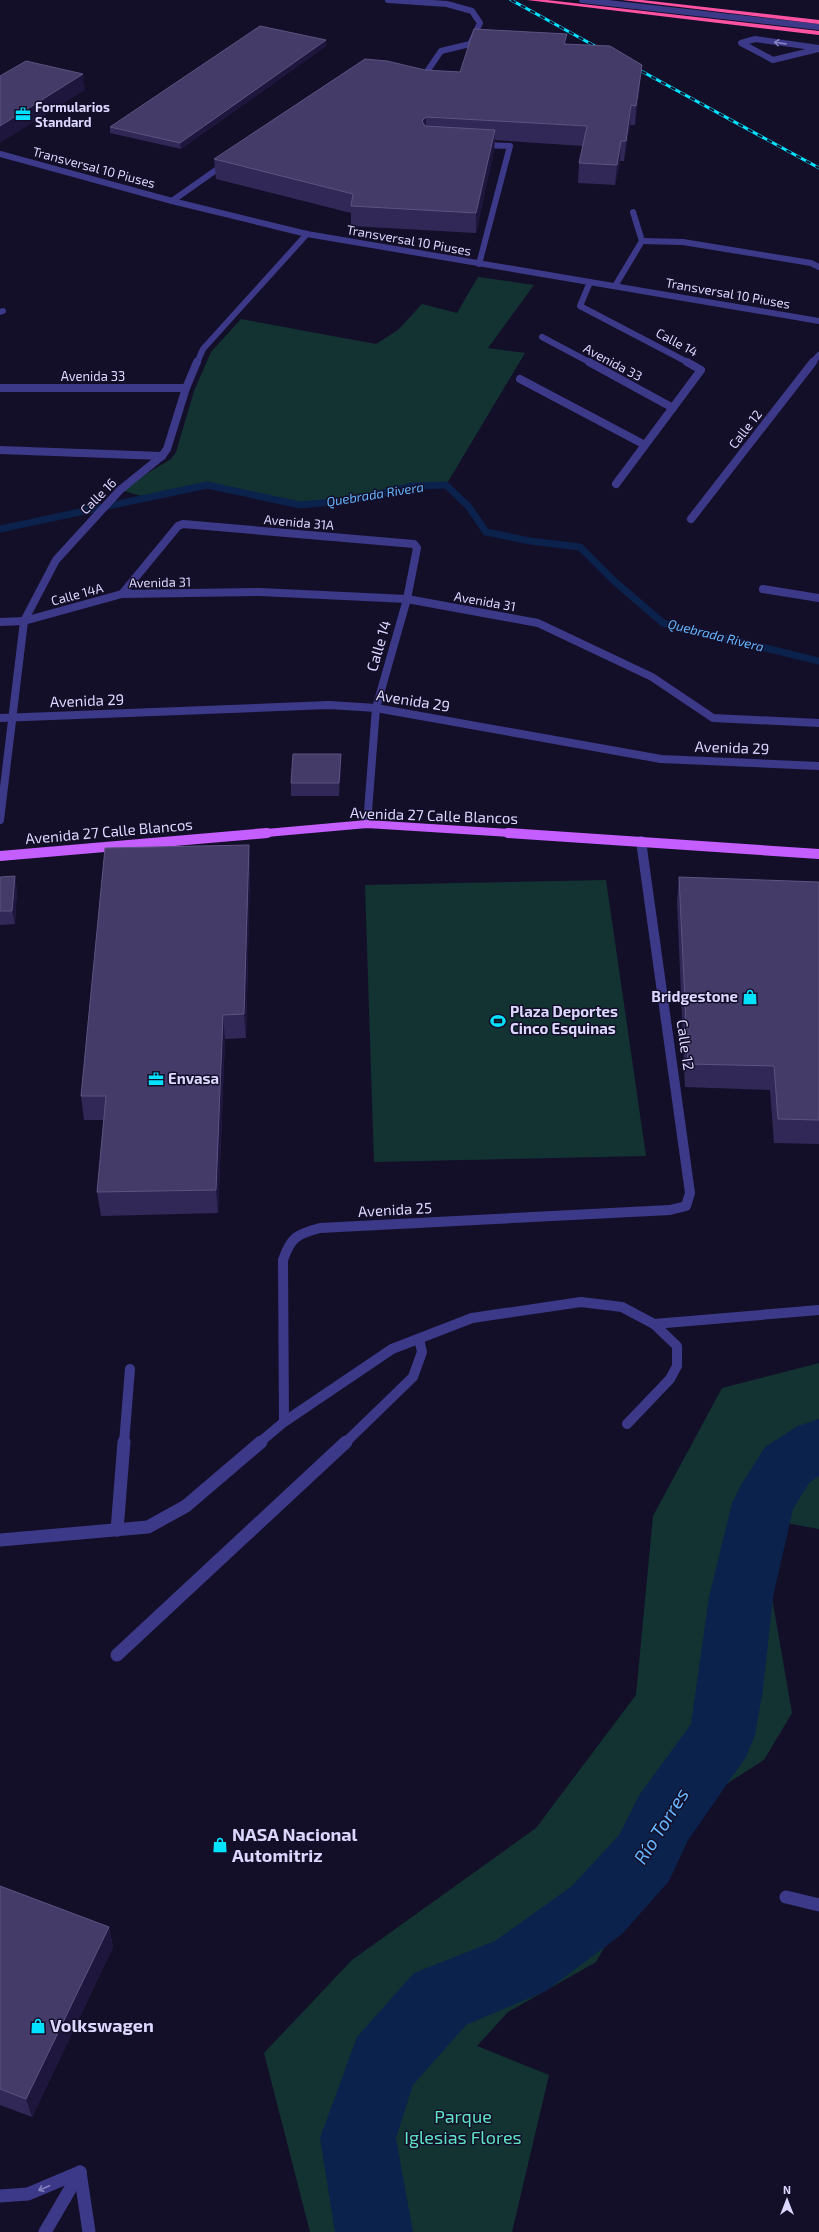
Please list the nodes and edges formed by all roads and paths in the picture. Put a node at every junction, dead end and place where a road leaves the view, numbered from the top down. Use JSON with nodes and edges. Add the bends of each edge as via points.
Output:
{"nodes":[{"id":1,"x":388,"y":0,"type":"edge"},
{"id":2,"x":530,"y":0,"type":"edge"},
{"id":3,"x":582,"y":0,"type":"edge"},
{"id":4,"x":624,"y":0,"type":"edge"},
{"id":5,"x":819,"y":22,"type":"edge"},
{"id":6,"x":819,"y":27,"type":"edge"},
{"id":7,"x":819,"y":33,"type":"edge"},
{"id":8,"x":819,"y":49,"type":"edge"},
{"id":9,"x":408,"y":76,"type":"edge"},
{"id":10,"x":472,"y":144,"type":"edge"},
{"id":11,"x":0,"y":154,"type":"edge"},
{"id":12,"x":231,"y":160,"type":"edge"},
{"id":13,"x":172,"y":200,"type":"junction"},
{"id":14,"x":634,"y":212,"type":"dead end"},
{"id":15,"x":306,"y":234,"type":"junction"},
{"id":16,"x":642,"y":241,"type":"junction"},
{"id":17,"x":479,"y":264,"type":"junction"},
{"id":18,"x":819,"y":267,"type":"edge"},
{"id":19,"x":590,"y":282,"type":"junction"},
{"id":20,"x":615,"y":286,"type":"junction"},
{"id":21,"x":819,"y":321,"type":"edge"},
{"id":22,"x":542,"y":337,"type":"dead end"},
{"id":23,"x":819,"y":355,"type":"edge"},
{"id":24,"x":520,"y":379,"type":"dead end"},
{"id":25,"x":0,"y":388,"type":"edge"},
{"id":26,"x":186,"y":388,"type":"junction"},
{"id":27,"x":673,"y":408,"type":"junction"},
{"id":28,"x":645,"y":446,"type":"junction"},
{"id":29,"x":0,"y":450,"type":"edge"},
{"id":30,"x":162,"y":456,"type":"junction"},
{"id":31,"x":616,"y":484,"type":"dead end"},
{"id":32,"x":691,"y":519,"type":"dead end"},
{"id":33,"x":178,"y":526,"type":"joint"},
{"id":34,"x":417,"y":548,"type":"joint"},
{"id":35,"x":763,"y":589,"type":"dead end"},
{"id":36,"x":122,"y":594,"type":"junction"},
{"id":37,"x":819,"y":598,"type":"edge"},
{"id":38,"x":407,"y":599,"type":"junction"},
{"id":39,"x":24,"y":621,"type":"junction"},
{"id":40,"x":0,"y":622,"type":"edge"},
{"id":41,"x":376,"y":708,"type":"junction"},
{"id":42,"x":0,"y":718,"type":"edge"},
{"id":43,"x":12,"y":718,"type":"junction"},
{"id":44,"x":819,"y":723,"type":"edge"},
{"id":45,"x":819,"y":766,"type":"edge"},
{"id":46,"x":0,"y":820,"type":"edge"},
{"id":47,"x":367,"y":824,"type":"junction"},
{"id":48,"x":641,"y":841,"type":"junction"},
{"id":49,"x":819,"y":854,"type":"edge"},
{"id":50,"x":0,"y":856,"type":"edge"},
{"id":51,"x":686,"y":1206,"type":"joint"},
{"id":52,"x":819,"y":1310,"type":"edge"},
{"id":53,"x":654,"y":1324,"type":"junction"},
{"id":54,"x":419,"y":1339,"type":"junction"},
{"id":55,"x":130,"y":1369,"type":"dead end"},
{"id":56,"x":284,"y":1422,"type":"junction"},
{"id":57,"x":627,"y":1424,"type":"dead end"},
{"id":58,"x":117,"y":1530,"type":"junction"},
{"id":59,"x":0,"y":1540,"type":"edge"},
{"id":60,"x":117,"y":1655,"type":"dead end"},
{"id":61,"x":786,"y":1897,"type":"dead end"},
{"id":62,"x":819,"y":1905,"type":"edge"},
{"id":63,"x":80,"y":2172,"type":"junction"},
{"id":64,"x":0,"y":2196,"type":"edge"},
{"id":65,"x":45,"y":2232,"type":"edge"},
{"id":66,"x":89,"y":2232,"type":"edge"}],
"edges":[{"from":1,"to":9,"type":"street","via":[[447,4],[472,11],[480,23],[470,44],[441,51],[426,73]]},
{"from":2,"to":7,"type":"highway"},
{"from":3,"to":6,"type":"street"},
{"from":4,"to":5,"type":"highway"},
{"from":8,"to":8,"type":"street","one_way":true,"via":[[755,39],[741,43],[773,60]]},
{"from":10,"to":17,"type":"street","via":[[510,146]]},
{"from":11,"to":13,"type":"street","name":"Transversal 10 Piuses"},
{"from":12,"to":13,"type":"street"},
{"from":13,"to":15,"type":"street","name":"Transversal 10 Piuses"},
{"from":14,"to":16,"type":"street"},
{"from":15,"to":17,"type":"street","name":"Transversal 10 Piuses"},
{"from":15,"to":26,"type":"street","name":"Calle 16","via":[[212,337],[203,349]]},
{"from":16,"to":18,"type":"street","via":[[683,242]]},
{"from":16,"to":20,"type":"street"},
{"from":17,"to":19,"type":"street","name":"Transversal 10 Piuses"},
{"from":19,"to":20,"type":"street","name":"Transversal 10 Piuses"},
{"from":19,"to":27,"type":"street","name":"Calle 14","via":[[580,306],[701,370]]},
{"from":20,"to":21,"type":"street","name":"Transversal 10 Piuses"},
{"from":22,"to":27,"type":"street","name":"Avenida 33"},
{"from":23,"to":32,"type":"street","name":"Calle 12"},
{"from":24,"to":28,"type":"street"},
{"from":25,"to":26,"type":"street","name":"Avenida 33"},
{"from":26,"to":30,"type":"street","name":"Calle 16","via":[[167,449]]},
{"from":27,"to":28,"type":"street","name":"Calle 14"},
{"from":28,"to":31,"type":"street","name":"Calle 14"},
{"from":29,"to":30,"type":"street"},
{"from":30,"to":39,"type":"street","name":"Calle 16","via":[[120,490],[56,560]]},
{"from":33,"to":34,"type":"street","name":"Avenida 31A","via":[[183,524],[407,543]]},
{"from":33,"to":36,"type":"street","name":"Calle 14A"},
{"from":34,"to":38,"type":"street","name":"Calle 14"},
{"from":35,"to":37,"type":"street"},
{"from":36,"to":38,"type":"street","name":"Avenida 31","via":[[260,592]]},
{"from":36,"to":39,"type":"street","name":"Calle 14A"},
{"from":38,"to":41,"type":"street","name":"Calle 14"},
{"from":38,"to":44,"type":"street","name":"Avenida 31","via":[[538,623],[652,677],[713,718]]},
{"from":39,"to":40,"type":"street"},
{"from":39,"to":43,"type":"street","name":"Calle 16"},
{"from":41,"to":43,"type":"street","name":"Avenida 29","via":[[328,705]]},
{"from":41,"to":45,"type":"street","name":"Avenida 29","via":[[661,759]]},
{"from":41,"to":47,"type":"street","name":"Calle 14"},
{"from":42,"to":43,"type":"street","name":"Avenida 29"},
{"from":43,"to":46,"type":"street","name":"Calle 16"},
{"from":47,"to":48,"type":"main road","name":"Avenida 27 Calle Blancos"},
{"from":47,"to":50,"type":"main road","name":"Avenida 27 Calle Blancos"},
{"from":48,"to":49,"type":"main road","name":"Avenida 27 Calle Blancos"},
{"from":48,"to":51,"type":"street","name":"Calle 12","via":[[690,1193]]},
{"from":51,"to":56,"type":"street","name":"Avenida 25","via":[[662,1211],[320,1228],[301,1233],[289,1242],[283,1260]]},
{"from":52,"to":53,"type":"street"},
{"from":53,"to":54,"type":"street","via":[[622,1307],[582,1302],[472,1318]]},
{"from":53,"to":57,"type":"street","via":[[677,1346],[677,1366],[670,1379]]},
{"from":54,"to":56,"type":"street","via":[[392,1349]]},
{"from":54,"to":60,"type":"street","via":[[422,1352],[413,1377],[310,1477]]},
{"from":55,"to":58,"type":"street"},
{"from":56,"to":58,"type":"street","via":[[186,1506],[148,1527]]},
{"from":58,"to":59,"type":"street"},
{"from":61,"to":62,"type":"street"},
{"from":63,"to":64,"type":"street","one_way":true,"via":[[28,2194]]},
{"from":63,"to":65,"type":"street"},
{"from":63,"to":66,"type":"street"}]}
